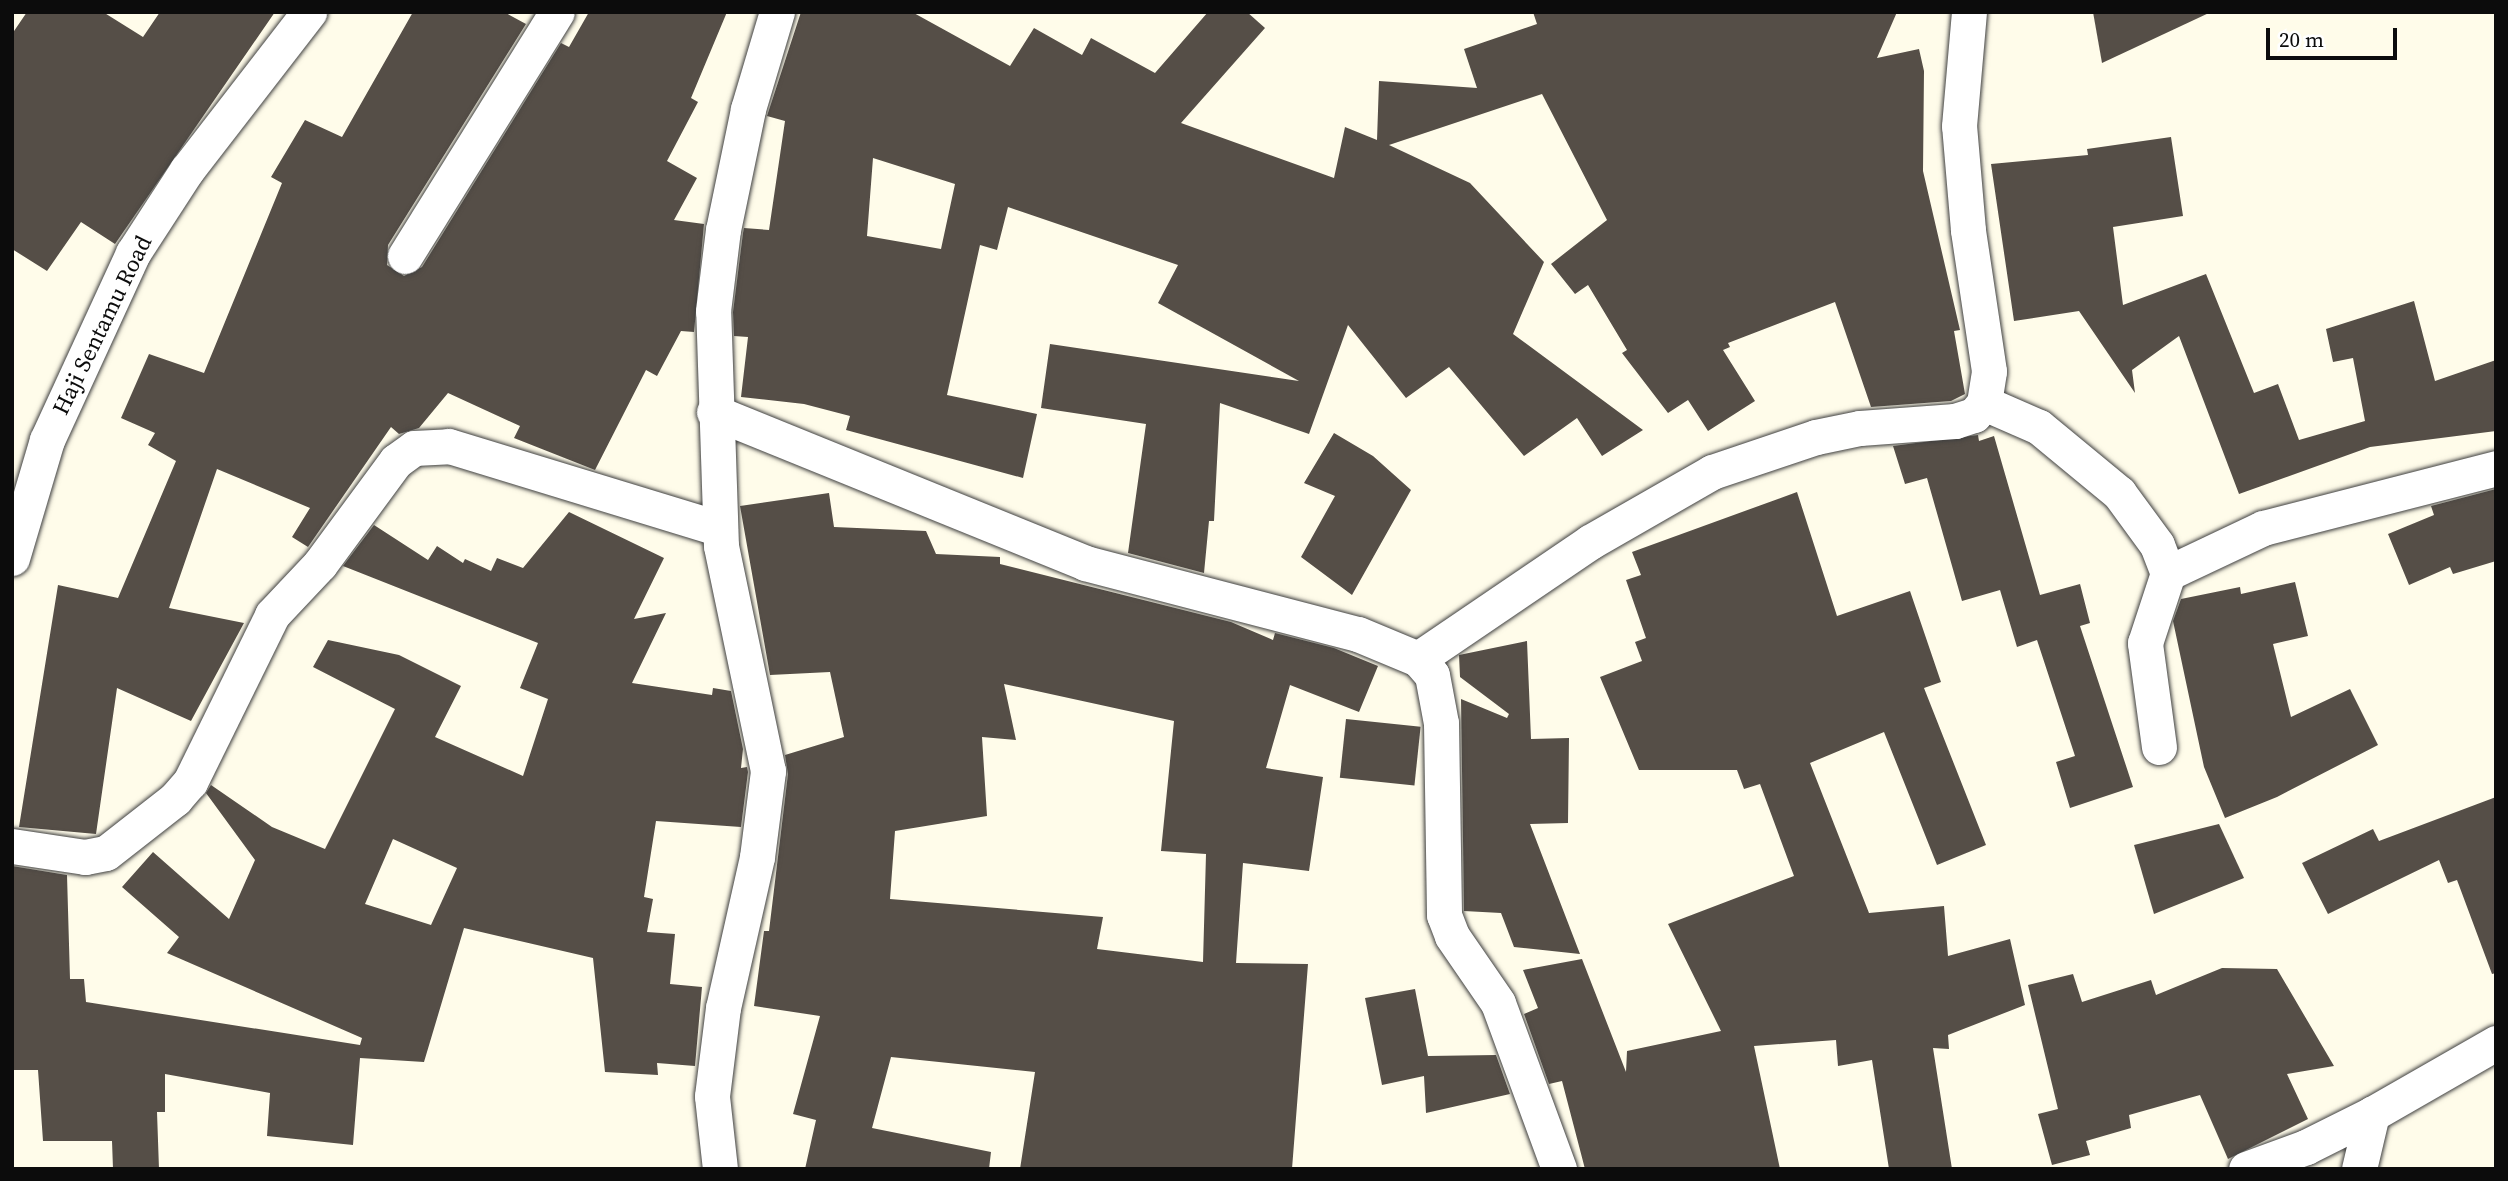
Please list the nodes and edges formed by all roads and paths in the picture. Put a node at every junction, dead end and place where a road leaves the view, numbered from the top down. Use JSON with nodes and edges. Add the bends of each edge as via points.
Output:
{"nodes":[{"id":1,"x":309,"y":12,"type":"edge"},
{"id":2,"x":557,"y":12,"type":"edge"},
{"id":3,"x":777,"y":12,"type":"edge"},
{"id":4,"x":1969,"y":12,"type":"edge"},
{"id":5,"x":405,"y":256,"type":"dead end"},
{"id":6,"x":1984,"y":403,"type":"junction"},
{"id":7,"x":714,"y":412,"type":"junction"},
{"id":8,"x":2496,"y":468,"type":"edge"},
{"id":9,"x":720,"y":529,"type":"junction"},
{"id":10,"x":12,"y":558,"type":"edge"},
{"id":11,"x":2168,"y":573,"type":"junction"},
{"id":12,"x":1418,"y":659,"type":"junction"},
{"id":13,"x":2159,"y":747,"type":"dead end"},
{"id":14,"x":12,"y":846,"type":"edge"},
{"id":15,"x":2496,"y":1043,"type":"edge"},
{"id":16,"x":2372,"y":1114,"type":"junction"},
{"id":17,"x":720,"y":1169,"type":"edge"},
{"id":18,"x":1559,"y":1169,"type":"edge"},
{"id":19,"x":2246,"y":1169,"type":"edge"},
{"id":20,"x":2360,"y":1169,"type":"edge"}],
"edges":[{"from":1,"to":10,"type":"street","name":"Haji Sentamu Road","via":[[187,170],[133,253],[47,440]]},
{"from":2,"to":5,"type":"street"},
{"from":3,"to":7,"type":"street","via":[[748,109],[723,230],[713,311]]},
{"from":4,"to":6,"type":"street","via":[[1959,126],[1968,230],[1989,371]]},
{"from":6,"to":11,"type":"street","via":[[2039,427],[2119,493],[2157,545]]},
{"from":6,"to":12,"type":"street","via":[[1974,415],[1955,421],[1827,435],[1712,472],[1590,542]]},
{"from":7,"to":9,"type":"street"},
{"from":7,"to":12,"type":"street","via":[[1085,563],[1358,634]]},
{"from":8,"to":11,"type":"street","via":[[2263,528]]},
{"from":9,"to":14,"type":"street","via":[[449,446],[414,448],[396,461],[320,564],[272,615],[190,782],[167,807],[106,853],[85,857]]},
{"from":9,"to":17,"type":"street","via":[[768,771],[757,857],[723,1008],[712,1096]]},
{"from":11,"to":13,"type":"street","via":[[2146,643]]},
{"from":12,"to":18,"type":"street","via":[[1432,675],[1441,723],[1444,915],[1452,936],[1498,1003]]},
{"from":15,"to":16,"type":"street"},
{"from":16,"to":19,"type":"street","via":[[2306,1147]]},
{"from":16,"to":20,"type":"street"}]}
